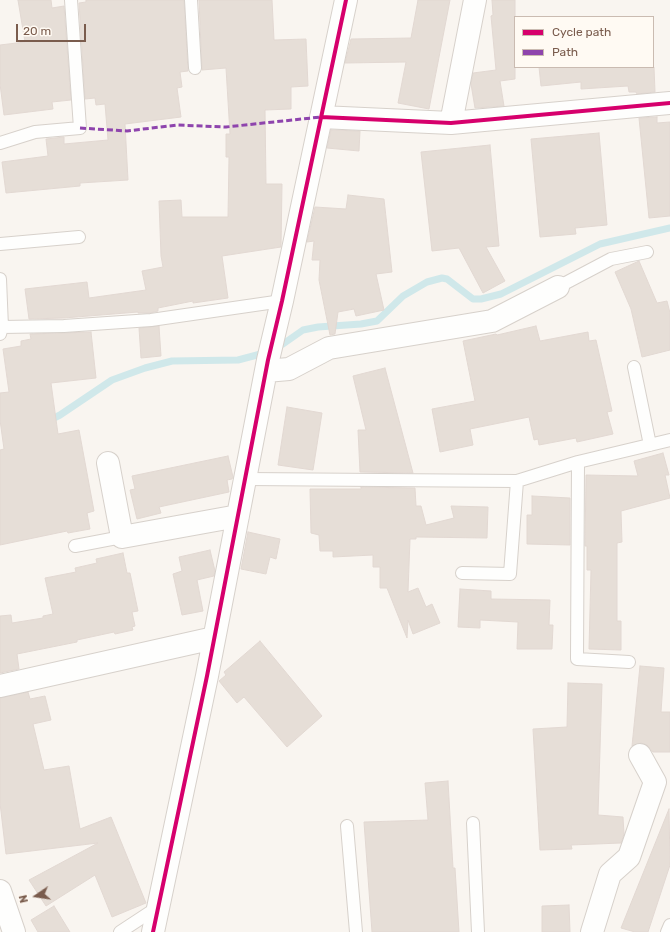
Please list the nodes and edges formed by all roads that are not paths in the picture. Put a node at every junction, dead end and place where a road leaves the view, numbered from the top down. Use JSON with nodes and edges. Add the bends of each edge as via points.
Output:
{"nodes":[{"id":1,"x":71,"y":0,"type":"edge"},
{"id":2,"x":191,"y":0,"type":"edge"},
{"id":3,"x":346,"y":0,"type":"edge"},
{"id":4,"x":475,"y":0,"type":"edge"},
{"id":5,"x":195,"y":68,"type":"dead end"},
{"id":6,"x":670,"y":104,"type":"edge"},
{"id":7,"x":321,"y":117,"type":"junction"},
{"id":8,"x":451,"y":123,"type":"junction"},
{"id":9,"x":0,"y":143,"type":"edge"},
{"id":10,"x":79,"y":237,"type":"dead end"},
{"id":11,"x":0,"y":244,"type":"edge"},
{"id":12,"x":647,"y":252,"type":"dead end"},
{"id":13,"x":0,"y":279,"type":"edge"},
{"id":14,"x":558,"y":287,"type":"joint"},
{"id":15,"x":282,"y":301,"type":"junction"},
{"id":16,"x":1,"y":330,"type":"edge"},
{"id":17,"x":267,"y":366,"type":"junction"},
{"id":18,"x":634,"y":367,"type":"dead end"},
{"id":19,"x":670,"y":440,"type":"edge"},
{"id":20,"x":650,"y":445,"type":"junction"},
{"id":21,"x":578,"y":462,"type":"junction"},
{"id":22,"x":108,"y":463,"type":"dead end"},
{"id":23,"x":246,"y":479,"type":"junction"},
{"id":24,"x":517,"y":481,"type":"junction"},
{"id":25,"x":238,"y":516,"type":"junction"},
{"id":26,"x":122,"y":537,"type":"junction"},
{"id":27,"x":75,"y":546,"type":"dead end"},
{"id":28,"x":462,"y":573,"type":"dead end"},
{"id":29,"x":214,"y":638,"type":"junction"},
{"id":30,"x":629,"y":662,"type":"dead end"},
{"id":31,"x":0,"y":686,"type":"edge"},
{"id":32,"x":640,"y":755,"type":"dead end"},
{"id":33,"x":472,"y":822,"type":"dead end"},
{"id":34,"x":347,"y":826,"type":"dead end"},
{"id":35,"x":0,"y":891,"type":"edge"},
{"id":36,"x":158,"y":907,"type":"junction"},
{"id":37,"x":670,"y":925,"type":"edge"},
{"id":38,"x":14,"y":932,"type":"edge"},
{"id":39,"x":120,"y":932,"type":"edge"},
{"id":40,"x":153,"y":932,"type":"edge"},
{"id":41,"x":356,"y":932,"type":"edge"},
{"id":42,"x":478,"y":932,"type":"edge"},
{"id":43,"x":592,"y":932,"type":"edge"},
{"id":44,"x":667,"y":932,"type":"edge"}],
"edges":[{"from":1,"to":9,"type":"lane","via":[[80,128],[35,132]]},
{"from":2,"to":5,"type":"lane"},
{"from":3,"to":7,"type":"street"},
{"from":4,"to":8,"type":"street"},
{"from":6,"to":8,"type":"street"},
{"from":7,"to":8,"type":"street"},
{"from":7,"to":15,"type":"street"},
{"from":10,"to":11,"type":"lane"},
{"from":12,"to":14,"type":"lane","via":[[611,259]]},
{"from":13,"to":16,"type":"lane"},
{"from":14,"to":17,"type":"street","via":[[492,321],[329,348],[289,369]]},
{"from":15,"to":16,"type":"lane","via":[[151,320]]},
{"from":15,"to":17,"type":"street"},
{"from":17,"to":23,"type":"street"},
{"from":18,"to":20,"type":"lane"},
{"from":19,"to":20,"type":"lane"},
{"from":20,"to":21,"type":"lane"},
{"from":21,"to":24,"type":"lane"},
{"from":21,"to":30,"type":"lane","via":[[577,659]]},
{"from":22,"to":26,"type":"street"},
{"from":23,"to":24,"type":"lane"},
{"from":23,"to":25,"type":"street"},
{"from":24,"to":28,"type":"lane","via":[[510,574]]},
{"from":25,"to":26,"type":"street"},
{"from":25,"to":29,"type":"street"},
{"from":26,"to":27,"type":"lane"},
{"from":29,"to":31,"type":"street"},
{"from":29,"to":36,"type":"street"},
{"from":32,"to":43,"type":"street","via":[[655,782],[629,857],[610,874]]},
{"from":33,"to":42,"type":"lane"},
{"from":34,"to":41,"type":"lane"},
{"from":35,"to":38,"type":"street"},
{"from":36,"to":39,"type":"lane"},
{"from":36,"to":40,"type":"street"},
{"from":37,"to":44,"type":"lane"}]}
